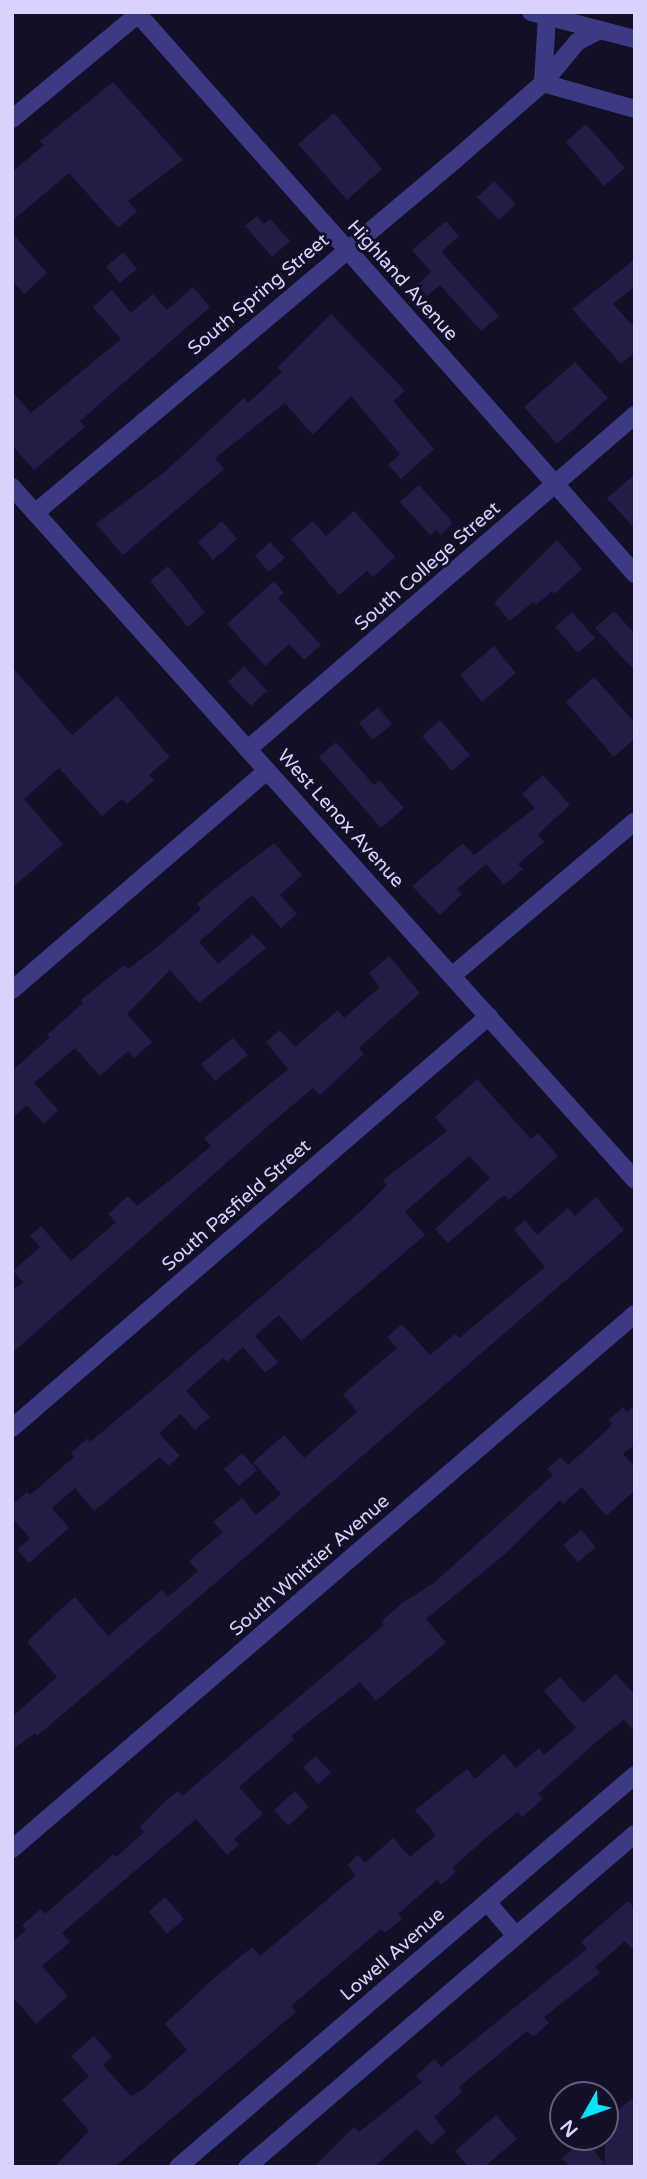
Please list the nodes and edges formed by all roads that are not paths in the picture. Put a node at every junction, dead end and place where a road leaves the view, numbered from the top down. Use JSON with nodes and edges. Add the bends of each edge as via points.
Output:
{"nodes":[{"id":1,"x":140,"y":13,"type":"edge"},
{"id":2,"x":539,"y":14,"type":"edge"},
{"id":3,"x":600,"y":30,"type":"junction"},
{"id":4,"x":635,"y":39,"type":"edge"},
{"id":5,"x":543,"y":83,"type":"junction"},
{"id":6,"x":635,"y":109,"type":"edge"},
{"id":7,"x":12,"y":118,"type":"edge"},
{"id":8,"x":346,"y":250,"type":"junction"},
{"id":9,"x":635,"y":415,"type":"edge"},
{"id":10,"x":555,"y":485,"type":"junction"},
{"id":11,"x":12,"y":487,"type":"edge"},
{"id":12,"x":35,"y":513,"type":"junction"},
{"id":13,"x":635,"y":574,"type":"edge"},
{"id":14,"x":248,"y":749,"type":"junction"},
{"id":15,"x":267,"y":771,"type":"junction"},
{"id":16,"x":635,"y":821,"type":"edge"},
{"id":17,"x":453,"y":975,"type":"junction"},
{"id":18,"x":12,"y":990,"type":"edge"},
{"id":19,"x":489,"y":1016,"type":"junction"},
{"id":20,"x":635,"y":1180,"type":"edge"},
{"id":21,"x":635,"y":1314,"type":"edge"},
{"id":22,"x":12,"y":1428,"type":"edge"},
{"id":23,"x":635,"y":1775,"type":"edge"},
{"id":24,"x":635,"y":1834,"type":"edge"},
{"id":25,"x":12,"y":1849,"type":"edge"},
{"id":26,"x":487,"y":1902,"type":"junction"},
{"id":27,"x":516,"y":1936,"type":"junction"},
{"id":28,"x":178,"y":2167,"type":"edge"},
{"id":29,"x":247,"y":2167,"type":"edge"}],
"edges":[{"from":1,"to":7,"type":"street"},
{"from":1,"to":8,"type":"street","name":"Highland Avenue"},
{"from":2,"to":3,"type":"street"},
{"from":2,"to":5,"type":"street"},
{"from":3,"to":4,"type":"street"},
{"from":3,"to":5,"type":"street","name":"South Spring Street","via":[[564,53]]},
{"from":5,"to":6,"type":"street"},
{"from":5,"to":8,"type":"street","name":"South Spring Street"},
{"from":8,"to":10,"type":"street","name":"Highland Avenue"},
{"from":8,"to":12,"type":"street","name":"South Spring Street"},
{"from":9,"to":10,"type":"street","name":"South College Street"},
{"from":10,"to":13,"type":"street","name":"Highland Avenue"},
{"from":10,"to":14,"type":"street","name":"South College Street"},
{"from":11,"to":12,"type":"street","name":"West Lenox Avenue"},
{"from":12,"to":14,"type":"street","name":"West Lenox Avenue"},
{"from":14,"to":15,"type":"street","name":"West Lenox Avenue"},
{"from":15,"to":17,"type":"street","name":"West Lenox Avenue"},
{"from":15,"to":18,"type":"street"},
{"from":16,"to":17,"type":"street"},
{"from":17,"to":19,"type":"street","name":"West Lenox Avenue"},
{"from":19,"to":20,"type":"street","name":"West Lenox Avenue"},
{"from":19,"to":22,"type":"street","name":"South Pasfield Street"},
{"from":21,"to":25,"type":"street","name":"South Whittier Avenue"},
{"from":23,"to":26,"type":"street","name":"Lowell Avenue"},
{"from":24,"to":27,"type":"street"},
{"from":26,"to":27,"type":"street"},
{"from":26,"to":28,"type":"street","name":"Lowell Avenue"},
{"from":27,"to":29,"type":"street"}]}
